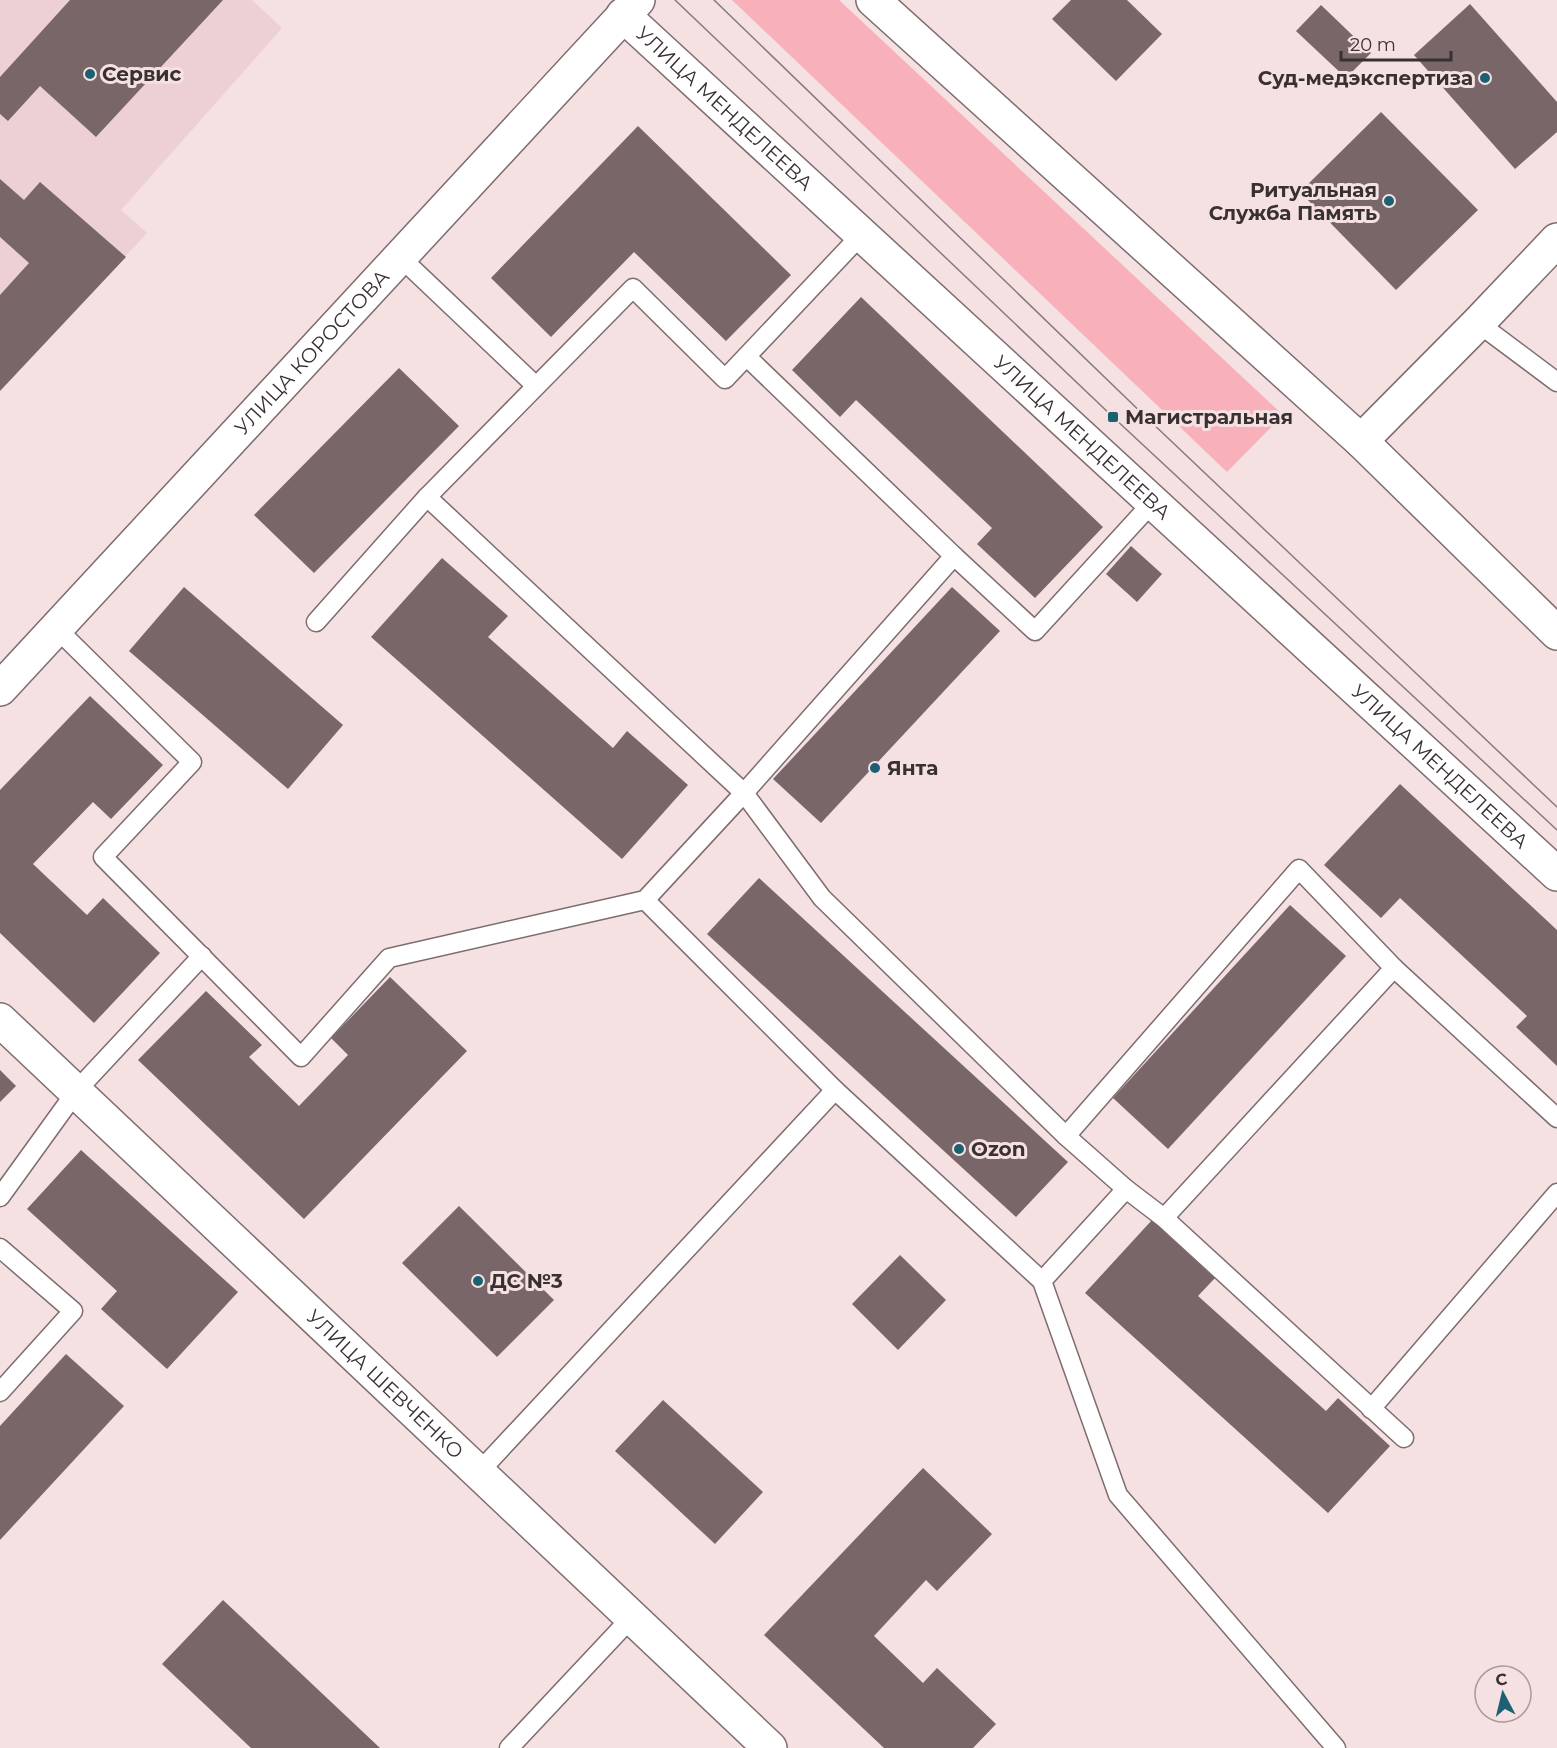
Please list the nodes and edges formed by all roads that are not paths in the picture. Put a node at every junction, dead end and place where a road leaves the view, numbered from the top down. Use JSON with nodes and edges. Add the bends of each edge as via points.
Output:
{"nodes":[{"id":1,"x":873,"y":0,"type":"edge"},
{"id":2,"x":623,"y":5,"type":"edge"},
{"id":3,"x":862,"y":234,"type":"junction"},
{"id":4,"x":1557,"y":240,"type":"edge"},
{"id":5,"x":399,"y":256,"type":"junction"},
{"id":6,"x":1478,"y":323,"type":"junction"},
{"id":7,"x":747,"y":357,"type":"junction"},
{"id":8,"x":1557,"y":382,"type":"edge"},
{"id":9,"x":536,"y":386,"type":"junction"},
{"id":10,"x":1360,"y":441,"type":"junction"},
{"id":11,"x":427,"y":497,"type":"junction"},
{"id":12,"x":1153,"y":502,"type":"junction"},
{"id":13,"x":954,"y":556,"type":"junction"},
{"id":14,"x":316,"y":622,"type":"dead end"},
{"id":15,"x":56,"y":628,"type":"junction"},
{"id":16,"x":1557,"y":633,"type":"edge"},
{"id":17,"x":0,"y":688,"type":"edge"},
{"id":18,"x":744,"y":793,"type":"junction"},
{"id":19,"x":1557,"y":874,"type":"edge"},
{"id":20,"x":645,"y":900,"type":"junction"},
{"id":21,"x":202,"y":956,"type":"junction"},
{"id":22,"x":1394,"y":968,"type":"junction"},
{"id":23,"x":0,"y":1020,"type":"edge"},
{"id":24,"x":835,"y":1090,"type":"junction"},
{"id":25,"x":1557,"y":1118,"type":"edge"},
{"id":26,"x":1066,"y":1136,"type":"junction"},
{"id":27,"x":1126,"y":1189,"type":"junction"},
{"id":28,"x":1557,"y":1193,"type":"edge"},
{"id":29,"x":0,"y":1197,"type":"edge"},
{"id":30,"x":1164,"y":1218,"type":"junction"},
{"id":31,"x":0,"y":1248,"type":"edge"},
{"id":32,"x":1042,"y":1281,"type":"junction"},
{"id":33,"x":0,"y":1392,"type":"edge"},
{"id":34,"x":1371,"y":1409,"type":"junction"},
{"id":35,"x":1404,"y":1438,"type":"dead end"},
{"id":36,"x":479,"y":1472,"type":"dead end"},
{"id":37,"x":632,"y":1617,"type":"dead end"},
{"id":38,"x":508,"y":1748,"type":"edge"},
{"id":39,"x":770,"y":1748,"type":"edge"},
{"id":40,"x":1336,"y":1748,"type":"edge"}],
"edges":[{"from":1,"to":10,"type":"main road"},
{"from":2,"to":3,"type":"main road","name":"УЛИЦА МЕНДЕЛЕЕВА"},
{"from":2,"to":5,"type":"main road","name":"УЛИЦА КОРОСТОВА"},
{"from":3,"to":7,"type":"lane"},
{"from":3,"to":12,"type":"main road","name":"УЛИЦА МЕНДЕЛЕЕВА"},
{"from":4,"to":6,"type":"main road"},
{"from":5,"to":9,"type":"lane"},
{"from":5,"to":15,"type":"main road","name":"УЛИЦА КОРОСТОВА"},
{"from":6,"to":8,"type":"lane"},
{"from":6,"to":10,"type":"main road"},
{"from":7,"to":9,"type":"lane","via":[[725,379],[633,288]]},
{"from":7,"to":13,"type":"lane"},
{"from":9,"to":11,"type":"lane"},
{"from":10,"to":16,"type":"main road"},
{"from":11,"to":14,"type":"lane"},
{"from":11,"to":18,"type":"lane"},
{"from":12,"to":13,"type":"lane","via":[[1035,631]]},
{"from":12,"to":19,"type":"main road","name":"УЛИЦА МЕНДЕЛЕЕВА"},
{"from":13,"to":18,"type":"lane"},
{"from":15,"to":17,"type":"main road","name":"УЛИЦА КОРОСТОВА"},
{"from":15,"to":21,"type":"lane","via":[[192,762],[103,857]]},
{"from":18,"to":20,"type":"lane"},
{"from":18,"to":26,"type":"lane","via":[[822,898]]},
{"from":20,"to":21,"type":"lane","via":[[389,958],[301,1057]]},
{"from":20,"to":24,"type":"lane"},
{"from":21,"to":29,"type":"lane","via":[[78,1089]]},
{"from":22,"to":25,"type":"lane"},
{"from":22,"to":26,"type":"lane","via":[[1299,869]]},
{"from":22,"to":30,"type":"lane"},
{"from":23,"to":39,"type":"main road","name":"УЛИЦА ШЕВЧЕНКО"},
{"from":24,"to":32,"type":"lane"},
{"from":24,"to":36,"type":"lane"},
{"from":26,"to":27,"type":"lane"},
{"from":27,"to":30,"type":"lane"},
{"from":27,"to":32,"type":"lane"},
{"from":28,"to":34,"type":"lane"},
{"from":30,"to":34,"type":"lane"},
{"from":31,"to":33,"type":"lane","via":[[73,1311]]},
{"from":32,"to":40,"type":"lane","via":[[1118,1495]]},
{"from":34,"to":35,"type":"lane"},
{"from":37,"to":38,"type":"lane"}]}
